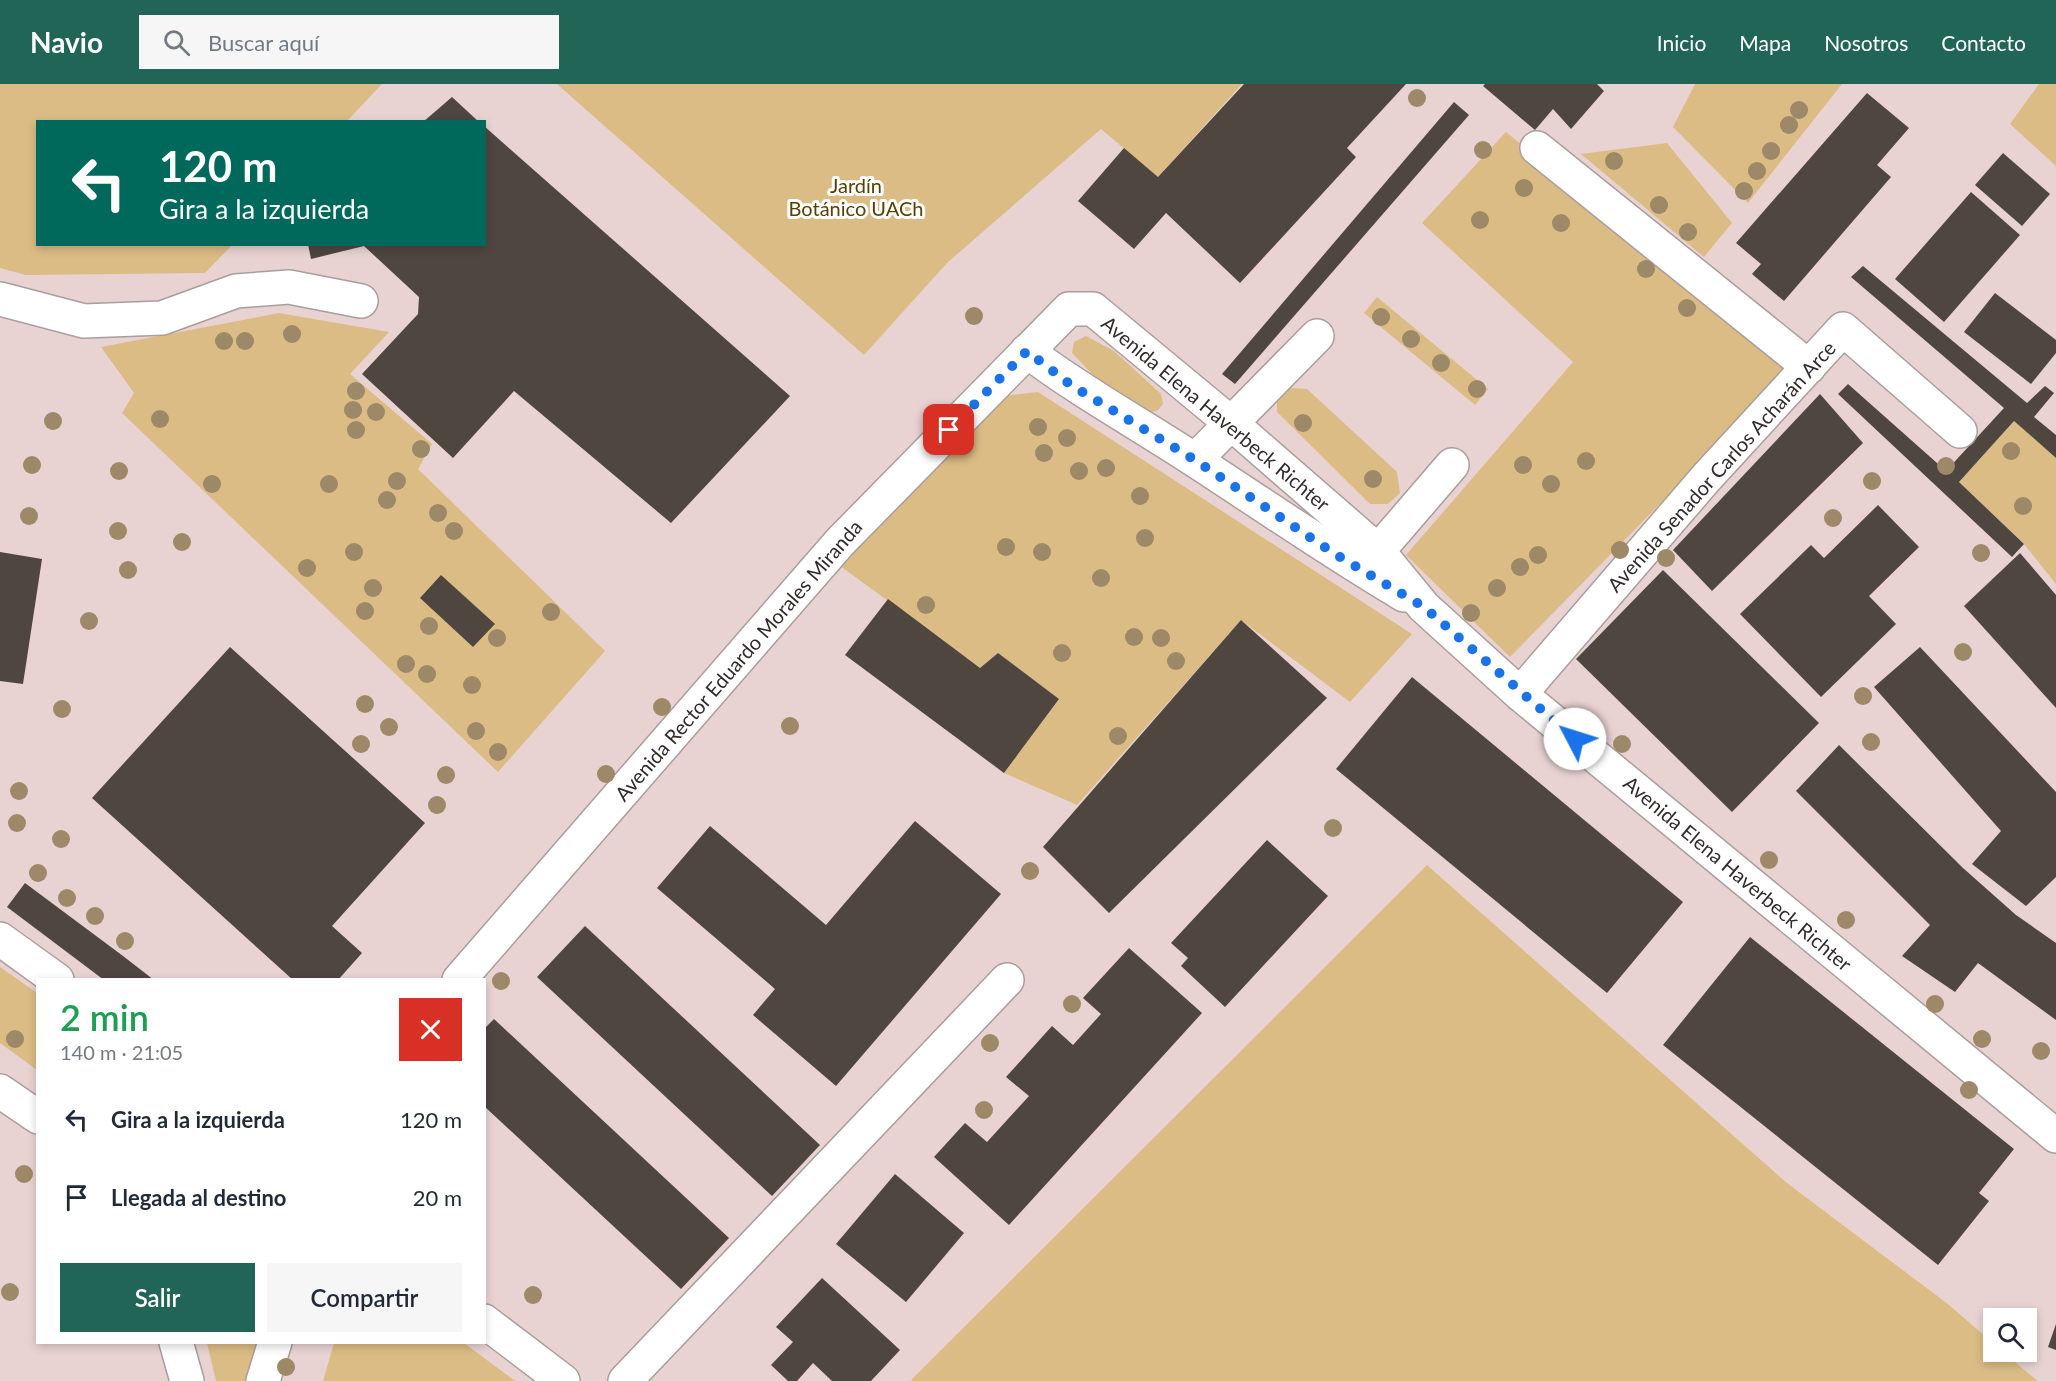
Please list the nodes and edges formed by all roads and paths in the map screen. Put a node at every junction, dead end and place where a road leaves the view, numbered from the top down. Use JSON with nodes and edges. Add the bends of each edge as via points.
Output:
{"nodes":[{"id":1,"x":1537,"y":148,"type":"dead end"},
{"id":2,"x":0,"y":298,"type":"edge"},
{"id":3,"x":361,"y":301,"type":"dead end"},
{"id":4,"x":1317,"y":336,"type":"dead end"},
{"id":5,"x":1027,"y":351,"type":"junction"},
{"id":6,"x":1809,"y":367,"type":"junction"},
{"id":7,"x":1232,"y":424,"type":"junction"},
{"id":8,"x":1960,"y":432,"type":"dead end"},
{"id":9,"x":1195,"y":460,"type":"junction"},
{"id":10,"x":1452,"y":465,"type":"dead end"},
{"id":11,"x":1378,"y":551,"type":"junction"},
{"id":12,"x":1424,"y":607,"type":"junction"},
{"id":13,"x":1520,"y":694,"type":"junction"},
{"id":14,"x":0,"y":939,"type":"edge"},
{"id":15,"x":54,"y":978,"type":"edge"},
{"id":16,"x":461,"y":978,"type":"edge"},
{"id":17,"x":1008,"y":980,"type":"dead end"},
{"id":18,"x":0,"y":1091,"type":"edge"},
{"id":19,"x":36,"y":1116,"type":"edge"},
{"id":20,"x":2056,"y":1136,"type":"edge"},
{"id":21,"x":486,"y":1323,"type":"edge"},
{"id":22,"x":177,"y":1344,"type":"edge"},
{"id":23,"x":274,"y":1344,"type":"edge"},
{"id":24,"x":187,"y":1381,"type":"edge"},
{"id":25,"x":263,"y":1381,"type":"edge"},
{"id":26,"x":563,"y":1381,"type":"edge"},
{"id":27,"x":625,"y":1381,"type":"edge"}],
"edges":[{"from":1,"to":6,"type":"lane"},
{"from":2,"to":3,"type":"lane","via":[[84,321],[162,318],[236,291],[289,287]]},
{"from":4,"to":7,"type":"lane"},
{"from":5,"to":7,"type":"lane","name":"Avenida Elena Haverbeck Richter","via":[[1069,309],[1093,309]]},
{"from":5,"to":9,"type":"lane","name":"Avenida Elena Haverbeck Richter","via":[[1071,385]]},
{"from":5,"to":16,"type":"lane","name":"Avenida Rector Eduardo Morales Miranda","via":[[840,542]]},
{"from":6,"to":8,"type":"lane","name":"Avenida Senador Carlos Acharán Arce","via":[[1843,329]]},
{"from":6,"to":13,"type":"lane","name":"Avenida Senador Carlos Acharán Arce","via":[[1707,477]]},
{"from":7,"to":9,"type":"lane"},
{"from":7,"to":11,"type":"lane","name":"Avenida Elena Haverbeck Richter"},
{"from":9,"to":12,"type":"lane","name":"Avenida Elena Haverbeck Richter","via":[[1335,554]]},
{"from":10,"to":11,"type":"lane"},
{"from":11,"to":12,"type":"lane","name":"Avenida Elena Haverbeck Richter"},
{"from":12,"to":13,"type":"lane","name":"Avenida Elena Haverbeck Richter"},
{"from":13,"to":20,"type":"lane","name":"Avenida Elena Haverbeck Richter"},
{"from":14,"to":15,"type":"lane"},
{"from":17,"to":27,"type":"lane"},
{"from":18,"to":19,"type":"lane"},
{"from":21,"to":26,"type":"lane"},
{"from":22,"to":24,"type":"lane"},
{"from":23,"to":25,"type":"lane"}]}
